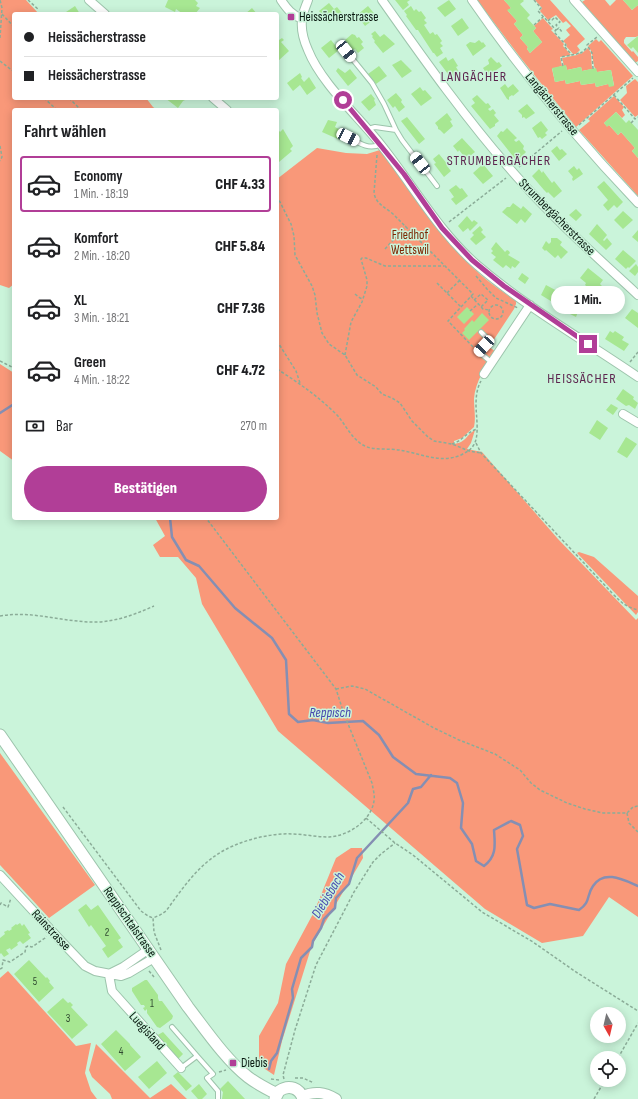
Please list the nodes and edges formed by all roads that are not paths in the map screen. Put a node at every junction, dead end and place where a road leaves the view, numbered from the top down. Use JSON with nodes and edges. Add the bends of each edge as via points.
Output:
{"nodes":[{"id":1,"x":89,"y":0,"type":"edge"},
{"id":2,"x":281,"y":0,"type":"edge"},
{"id":3,"x":308,"y":0,"type":"edge"},
{"id":4,"x":382,"y":0,"type":"edge"},
{"id":5,"x":472,"y":0,"type":"edge"},
{"id":6,"x":574,"y":0,"type":"edge"},
{"id":7,"x":103,"y":12,"type":"edge"},
{"id":8,"x":302,"y":19,"type":"junction"},
{"id":9,"x":346,"y":51,"type":"dead end"},
{"id":10,"x":636,"y":75,"type":"edge"},
{"id":11,"x":215,"y":100,"type":"edge"},
{"id":12,"x":225,"y":108,"type":"edge"},
{"id":13,"x":368,"y":129,"type":"junction"},
{"id":14,"x":396,"y":130,"type":"junction"},
{"id":15,"x":348,"y":137,"type":"dead end"},
{"id":16,"x":380,"y":144,"type":"junction"},
{"id":17,"x":438,"y":186,"type":"dead end"},
{"id":18,"x":638,"y":203,"type":"edge"},
{"id":19,"x":638,"y":294,"type":"edge"},
{"id":20,"x":530,"y":305,"type":"junction"},
{"id":21,"x":481,"y":332,"type":"dead end"},
{"id":22,"x":492,"y":363,"type":"junction"},
{"id":23,"x":484,"y":374,"type":"road end"},
{"id":24,"x":638,"y":377,"type":"edge"},
{"id":25,"x":623,"y":414,"type":"dead end"},
{"id":26,"x":638,"y":423,"type":"edge"},
{"id":27,"x":0,"y":735,"type":"edge"},
{"id":28,"x":0,"y":875,"type":"edge"},
{"id":29,"x":155,"y":954,"type":"junction"},
{"id":30,"x":109,"y":974,"type":"junction"},
{"id":31,"x":172,"y":1027,"type":"dead end"},
{"id":32,"x":197,"y":1056,"type":"junction"},
{"id":33,"x":181,"y":1068,"type":"joint"},
{"id":34,"x":276,"y":1096,"type":"edge"},
{"id":35,"x":303,"y":1097,"type":"edge"},
{"id":36,"x":218,"y":1099,"type":"edge"},
{"id":37,"x":336,"y":1099,"type":"edge"}],
"edges":[{"from":1,"to":7,"type":"street"},
{"from":2,"to":8,"type":"street","via":[[294,16]]},
{"from":3,"to":8,"type":"street"},
{"from":4,"to":19,"type":"street","name":"Strumbergächerstrasse","via":[[485,140],[576,238]]},
{"from":5,"to":18,"type":"street","name":"Langächerstrasse","via":[[488,24],[557,110]]},
{"from":6,"to":10,"type":"street"},
{"from":8,"to":13,"type":"street","via":[[308,50],[320,72]]},
{"from":9,"to":14,"type":"lane","via":[[372,83]]},
{"from":11,"to":12,"type":"street"},
{"from":13,"to":14,"type":"lane","via":[[375,127]]},
{"from":13,"to":16,"type":"street"},
{"from":14,"to":17,"type":"lane"},
{"from":15,"to":16,"type":"lane","via":[[366,146]]},
{"from":16,"to":20,"type":"street","via":[[452,239],[477,265]]},
{"from":20,"to":22,"type":"street"},
{"from":20,"to":24,"type":"street"},
{"from":21,"to":22,"type":"lane","via":[[486,341],[479,352]]},
{"from":22,"to":23,"type":"street"},
{"from":25,"to":26,"type":"street"},
{"from":27,"to":29,"type":"main road","name":"Reppischtalstrasse"},
{"from":28,"to":30,"type":"street","name":"Rainstrasse","via":[[85,966]]},
{"from":29,"to":30,"type":"street"},
{"from":29,"to":30,"type":"street","name":"Rainstrasse","via":[[129,973],[121,976]]},
{"from":29,"to":34,"type":"main road","name":"Reppischtalstrasse","via":[[188,1007],[217,1044],[246,1076]]},
{"from":30,"to":33,"type":"street","name":"Luegisland","via":[[112,991]]},
{"from":31,"to":32,"type":"lane","name":"Luegisland"},
{"from":32,"to":33,"type":"lane","name":"Luegisland"},
{"from":32,"to":36,"type":"lane","name":"Luegisland","via":[[213,1074],[207,1078],[218,1091]]},
{"from":34,"to":35,"type":"main road","name":"Reppischtalstrasse","via":[[282,1089],[290,1087]]},
{"from":35,"to":37,"type":"street","via":[[319,1092]]}]}
